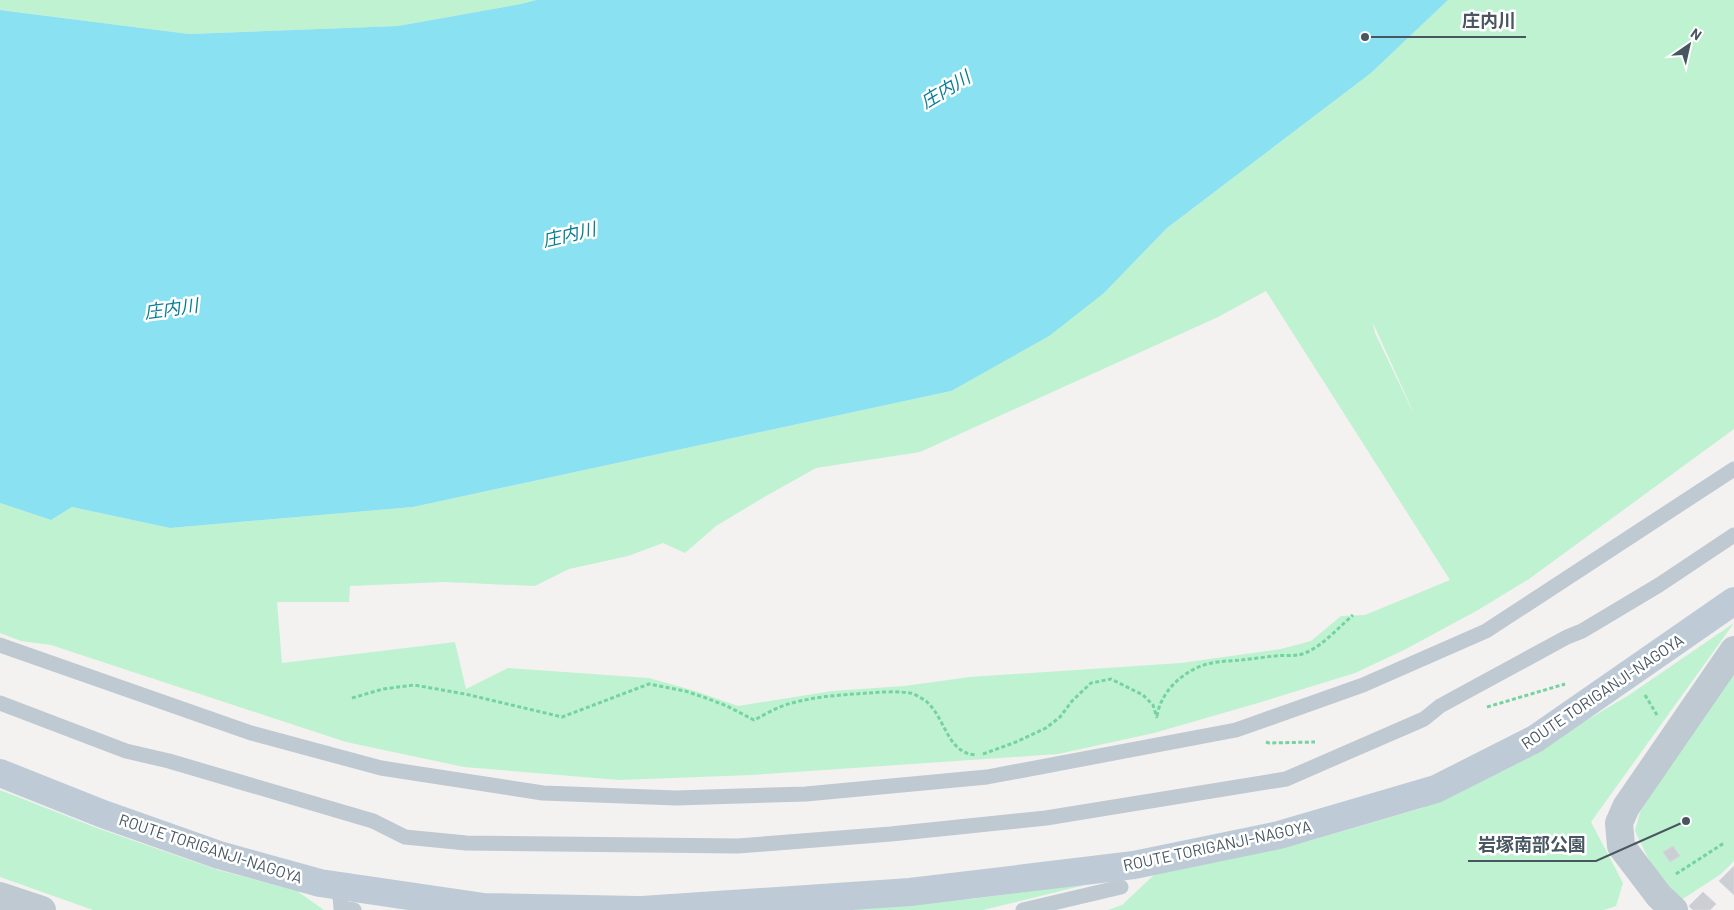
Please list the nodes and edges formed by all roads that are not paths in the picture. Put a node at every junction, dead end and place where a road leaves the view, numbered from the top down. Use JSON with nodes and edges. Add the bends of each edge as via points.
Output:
{"nodes":[{"id":1,"x":1734,"y":469,"type":"edge"},
{"id":2,"x":1734,"y":535,"type":"edge"},
{"id":3,"x":1734,"y":601,"type":"edge"},
{"id":4,"x":0,"y":645,"type":"edge"},
{"id":5,"x":1734,"y":650,"type":"edge"},
{"id":6,"x":0,"y":704,"type":"edge"},
{"id":7,"x":0,"y":773,"type":"edge"},
{"id":8,"x":339,"y":885,"type":"junction"},
{"id":9,"x":1121,"y":887,"type":"dead end"},
{"id":10,"x":0,"y":896,"type":"edge"},
{"id":11,"x":1660,"y":901,"type":"edge"},
{"id":12,"x":42,"y":910,"type":"edge"},
{"id":13,"x":354,"y":910,"type":"edge"},
{"id":14,"x":638,"y":910,"type":"edge"},
{"id":15,"x":642,"y":910,"type":"edge"},
{"id":16,"x":1023,"y":910,"type":"edge"}],
"edges":[{"from":1,"to":4,"type":"lane","via":[[1486,631],[1363,685],[1245,727],[987,777],[806,794],[676,798],[543,792],[381,768],[251,733]]},
{"from":2,"to":6,"type":"lane","via":[[1582,631],[1440,706],[1424,719],[1286,779],[1046,818],[891,834],[738,846],[466,843],[405,838],[373,821],[126,751]]},
{"from":3,"to":15,"type":"main road","name":"ROUTE TORIGANJI-NAGOYA","via":[[1535,739],[1436,789],[1279,835],[1134,865],[920,890]]},
{"from":5,"to":11,"type":"street","via":[[1626,807],[1619,823],[1621,846]]},
{"from":7,"to":8,"type":"main road","name":"ROUTE TORIGANJI-NAGOYA","via":[[219,855],[320,883]]},
{"from":8,"to":13,"type":"lane","via":[[341,908]]},
{"from":8,"to":14,"type":"main road","name":"ROUTE TORIGANJI-NAGOYA","via":[[484,907]]},
{"from":9,"to":16,"type":"lane"},
{"from":10,"to":12,"type":"street"}]}
